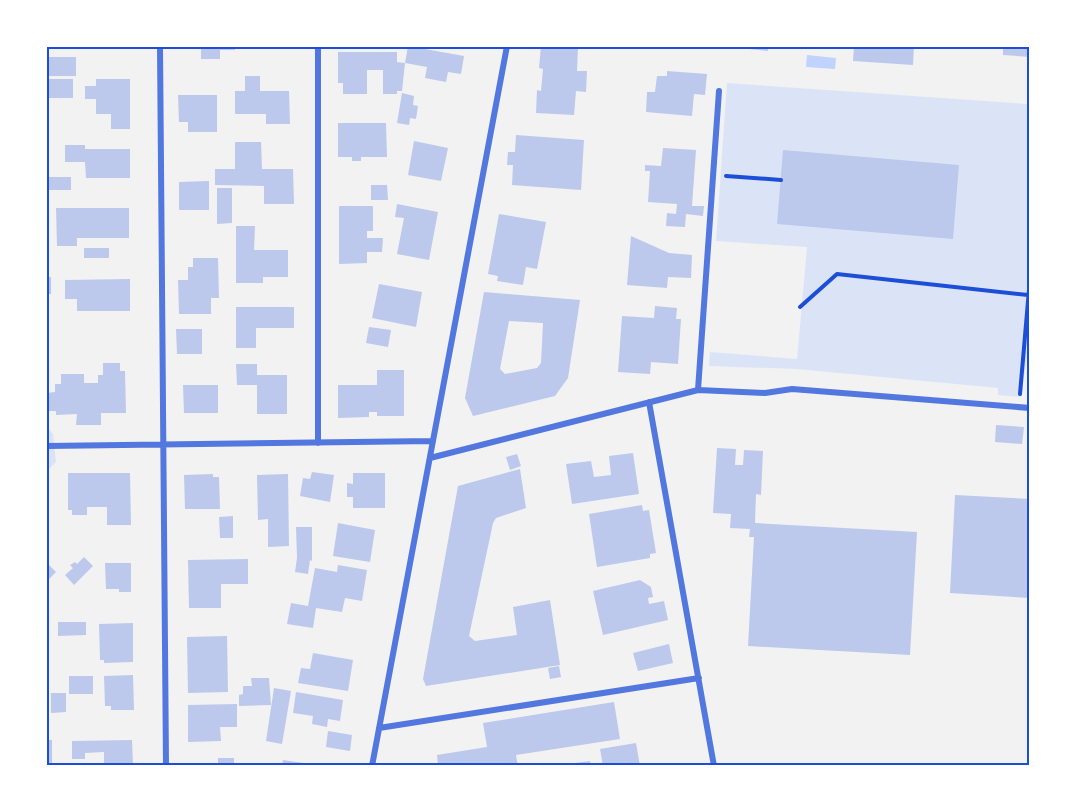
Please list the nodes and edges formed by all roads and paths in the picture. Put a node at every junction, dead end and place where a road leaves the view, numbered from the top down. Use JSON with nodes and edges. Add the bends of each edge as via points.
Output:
{"nodes":[{"id":1,"x":160,"y":46,"type":"edge"},
{"id":2,"x":318,"y":46,"type":"edge"},
{"id":3,"x":507,"y":46,"type":"edge"},
{"id":4,"x":719,"y":91,"type":"dead end"},
{"id":5,"x":713,"y":176,"type":"junction"},
{"id":6,"x":780,"y":180,"type":"dead end"},
{"id":7,"x":1029,"y":278,"type":"edge"},
{"id":8,"x":1028,"y":295,"type":"edge"},
{"id":9,"x":800,"y":307,"type":"dead end"},
{"id":10,"x":698,"y":390,"type":"junction"},
{"id":11,"x":649,"y":402,"type":"junction"},
{"id":12,"x":1018,"y":407,"type":"junction"},
{"id":13,"x":1029,"y":408,"type":"edge"},
{"id":14,"x":433,"y":441,"type":"junction"},
{"id":15,"x":318,"y":443,"type":"junction"},
{"id":16,"x":163,"y":444,"type":"junction"},
{"id":17,"x":46,"y":446,"type":"edge"},
{"id":18,"x":430,"y":458,"type":"junction"},
{"id":19,"x":699,"y":678,"type":"junction"},
{"id":20,"x":379,"y":728,"type":"junction"},
{"id":21,"x":166,"y":765,"type":"edge"},
{"id":22,"x":372,"y":765,"type":"edge"},
{"id":23,"x":714,"y":765,"type":"edge"}],
"edges":[{"from":1,"to":16,"type":"street"},
{"from":2,"to":15,"type":"street"},
{"from":3,"to":14,"type":"street"},
{"from":4,"to":5,"type":"street"},
{"from":5,"to":6,"type":"path"},
{"from":5,"to":10,"type":"street"},
{"from":7,"to":8,"type":"path"},
{"from":8,"to":9,"type":"path","via":[[837,274]]},
{"from":8,"to":12,"type":"path"},
{"from":10,"to":11,"type":"street"},
{"from":10,"to":12,"type":"street","via":[[765,393],[792,389]]},
{"from":11,"to":18,"type":"street"},
{"from":11,"to":19,"type":"street"},
{"from":12,"to":13,"type":"street"},
{"from":14,"to":15,"type":"street"},
{"from":14,"to":18,"type":"street"},
{"from":15,"to":16,"type":"street"},
{"from":16,"to":17,"type":"street"},
{"from":16,"to":21,"type":"street"},
{"from":18,"to":20,"type":"street"},
{"from":19,"to":20,"type":"street"},
{"from":19,"to":23,"type":"street"},
{"from":20,"to":22,"type":"street"}]}
